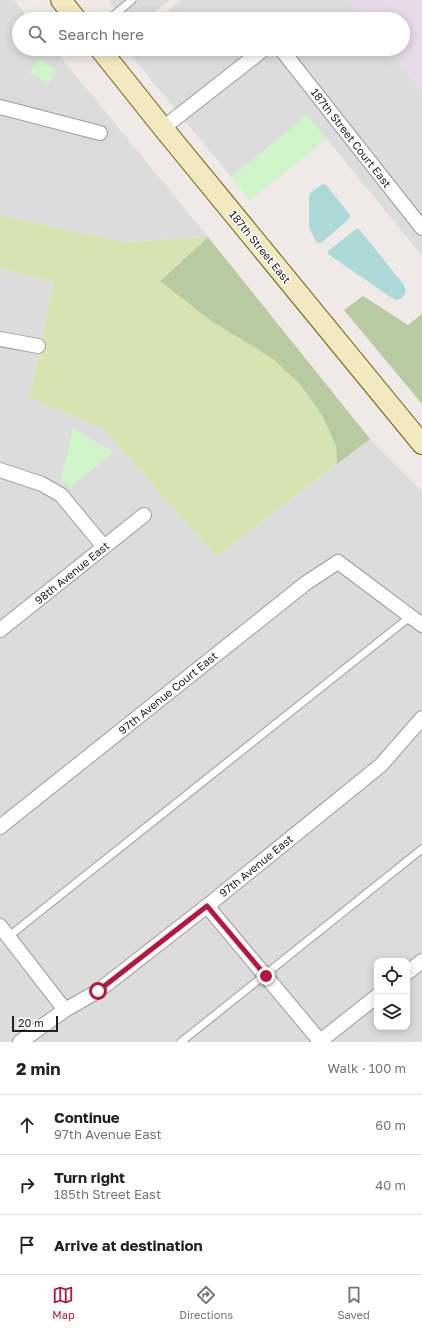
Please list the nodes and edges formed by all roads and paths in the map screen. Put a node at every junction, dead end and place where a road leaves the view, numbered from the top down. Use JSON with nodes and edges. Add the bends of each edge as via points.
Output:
{"nodes":[{"id":1,"x":61,"y":0,"type":"edge"},
{"id":2,"x":132,"y":0,"type":"edge"},
{"id":3,"x":70,"y":12,"type":"edge"},
{"id":4,"x":117,"y":12,"type":"edge"},
{"id":5,"x":106,"y":56,"type":"edge"},
{"id":6,"x":255,"y":56,"type":"edge"},
{"id":7,"x":287,"y":56,"type":"edge"},
{"id":8,"x":0,"y":108,"type":"edge"},
{"id":9,"x":163,"y":128,"type":"junction"},
{"id":10,"x":100,"y":133,"type":"dead end"},
{"id":11,"x":422,"y":228,"type":"edge"},
{"id":12,"x":0,"y":339,"type":"edge"},
{"id":13,"x":38,"y":346,"type":"dead end"},
{"id":14,"x":422,"y":444,"type":"edge"},
{"id":15,"x":0,"y":470,"type":"edge"},
{"id":16,"x":144,"y":515,"type":"dead end"},
{"id":17,"x":104,"y":547,"type":"junction"},
{"id":18,"x":411,"y":616,"type":"junction"},
{"id":19,"x":422,"y":625,"type":"edge"},
{"id":20,"x":0,"y":630,"type":"edge"},
{"id":21,"x":422,"y":718,"type":"edge"},
{"id":22,"x":0,"y":827,"type":"edge"},
{"id":23,"x":422,"y":849,"type":"edge"},
{"id":24,"x":207,"y":906,"type":"junction"},
{"id":25,"x":4,"y":932,"type":"edge"},
{"id":26,"x":422,"y":961,"type":"edge"},
{"id":27,"x":410,"y":971,"type":"edge"},
{"id":28,"x":266,"y":976,"type":"junction"},
{"id":29,"x":374,"y":998,"type":"edge"},
{"id":30,"x":65,"y":1010,"type":"junction"},
{"id":31,"x":319,"y":1041,"type":"edge"},
{"id":32,"x":20,"y":1042,"type":"edge"},
{"id":33,"x":181,"y":1042,"type":"edge"}],
"edges":[{"from":1,"to":3,"type":"street"},
{"from":2,"to":4,"type":"lane"},
{"from":5,"to":9,"type":"street","name":"187th Street East"},
{"from":6,"to":9,"type":"street"},
{"from":7,"to":11,"type":"street","name":"187th Street Court East"},
{"from":8,"to":10,"type":"street"},
{"from":9,"to":14,"type":"street","name":"187th Street East"},
{"from":12,"to":13,"type":"street"},
{"from":15,"to":17,"type":"street","via":[[42,484],[61,495]]},
{"from":16,"to":17,"type":"street","name":"98th Avenue East"},
{"from":17,"to":20,"type":"street","name":"98th Avenue East"},
{"from":18,"to":19,"type":"street"},
{"from":18,"to":22,"type":"street","name":"97th Avenue Court East","via":[[338,562],[306,583]]},
{"from":18,"to":25,"type":"lane"},
{"from":21,"to":24,"type":"street","name":"97th Avenue East","via":[[381,765]]},
{"from":23,"to":28,"type":"lane"},
{"from":24,"to":28,"type":"street"},
{"from":24,"to":30,"type":"street","name":"97th Avenue East","via":[[98,991]]},
{"from":25,"to":30,"type":"street"},
{"from":26,"to":27,"type":"street"},
{"from":28,"to":31,"type":"street"},
{"from":28,"to":33,"type":"lane"},
{"from":29,"to":31,"type":"street"},
{"from":30,"to":32,"type":"street","name":"97th Avenue East"}]}
